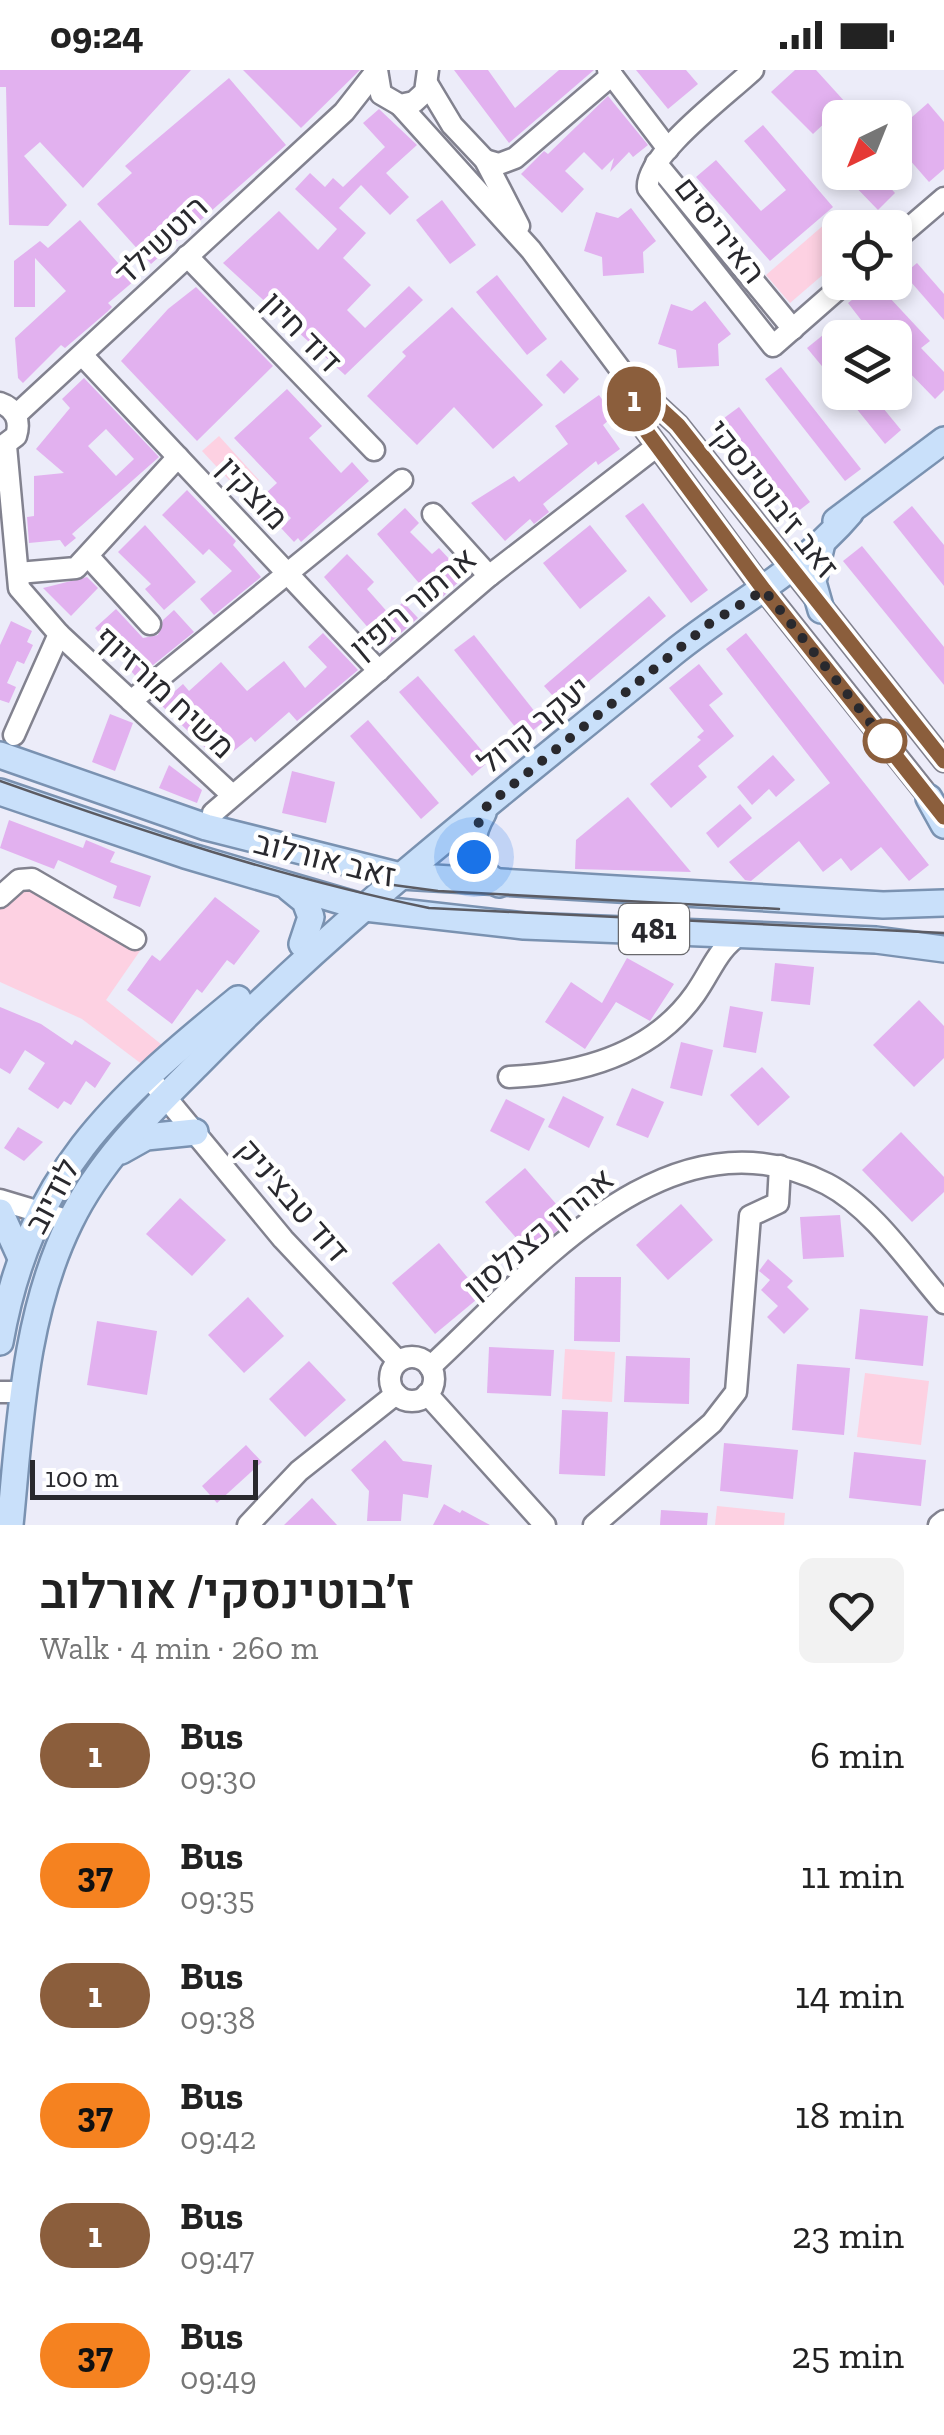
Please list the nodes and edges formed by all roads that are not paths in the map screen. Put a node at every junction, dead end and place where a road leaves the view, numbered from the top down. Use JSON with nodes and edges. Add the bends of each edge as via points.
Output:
{"nodes":[{"id":1,"x":377,"y":70,"type":"edge"},
{"id":2,"x":753,"y":70,"type":"edge"},
{"id":3,"x":610,"y":73,"type":"edge"},
{"id":4,"x":428,"y":78,"type":"edge"},
{"id":5,"x":394,"y":103,"type":"junction"},
{"id":6,"x":347,"y":110,"type":"junction"},
{"id":7,"x":662,"y":156,"type":"junction"},
{"id":8,"x":485,"y":160,"type":"junction"},
{"id":9,"x":944,"y":198,"type":"edge"},
{"id":10,"x":912,"y":225,"type":"edge"},
{"id":11,"x":531,"y":250,"type":"junction"},
{"id":12,"x":187,"y":256,"type":"junction"},
{"id":13,"x":826,"y":300,"type":"edge"},
{"id":14,"x":793,"y":329,"type":"junction"},
{"id":15,"x":83,"y":356,"type":"junction"},
{"id":16,"x":626,"y":377,"type":"junction"},
{"id":17,"x":8,"y":409,"type":"edge"},
{"id":18,"x":944,"y":440,"type":"edge"},
{"id":19,"x":657,"y":446,"type":"junction"},
{"id":20,"x":3,"y":447,"type":"edge"},
{"id":21,"x":374,"y":450,"type":"dead end"},
{"id":22,"x":178,"y":458,"type":"junction"},
{"id":23,"x":402,"y":480,"type":"dead end"},
{"id":24,"x":850,"y":513,"type":"junction"},
{"id":25,"x":433,"y":514,"type":"dead end"},
{"id":26,"x":822,"y":544,"type":"junction"},
{"id":27,"x":88,"y":556,"type":"junction"},
{"id":28,"x":785,"y":564,"type":"junction"},
{"id":29,"x":18,"y":573,"type":"junction"},
{"id":30,"x":287,"y":573,"type":"junction"},
{"id":31,"x":489,"y":576,"type":"junction"},
{"id":32,"x":759,"y":583,"type":"junction"},
{"id":33,"x":820,"y":610,"type":"junction"},
{"id":34,"x":150,"y":624,"type":"dead end"},
{"id":35,"x":58,"y":634,"type":"junction"},
{"id":36,"x":380,"y":670,"type":"junction"},
{"id":37,"x":131,"y":700,"type":"junction"},
{"id":38,"x":7,"y":745,"type":"edge"},
{"id":39,"x":944,"y":761,"type":"edge"},
{"id":40,"x":0,"y":792,"type":"edge"},
{"id":41,"x":231,"y":794,"type":"junction"},
{"id":42,"x":487,"y":806,"type":"junction"},
{"id":43,"x":939,"y":810,"type":"edge"},
{"id":44,"x":213,"y":813,"type":"dead end"},
{"id":45,"x":944,"y":825,"type":"edge"},
{"id":46,"x":401,"y":876,"type":"junction"},
{"id":47,"x":275,"y":881,"type":"junction"},
{"id":48,"x":499,"y":884,"type":"junction"},
{"id":49,"x":0,"y":897,"type":"edge"},
{"id":50,"x":939,"y":900,"type":"edge"},
{"id":51,"x":356,"y":906,"type":"junction"},
{"id":52,"x":678,"y":930,"type":"junction"},
{"id":53,"x":742,"y":933,"type":"junction"},
{"id":54,"x":135,"y":938,"type":"dead end"},
{"id":55,"x":302,"y":944,"type":"junction"},
{"id":56,"x":944,"y":949,"type":"edge"},
{"id":57,"x":710,"y":965,"type":"junction"},
{"id":58,"x":147,"y":1075,"type":"junction"},
{"id":59,"x":509,"y":1077,"type":"dead end"},
{"id":60,"x":166,"y":1096,"type":"junction"},
{"id":61,"x":196,"y":1132,"type":"junction"},
{"id":62,"x":106,"y":1164,"type":"junction"},
{"id":63,"x":780,"y":1166,"type":"junction"},
{"id":64,"x":0,"y":1200,"type":"edge"},
{"id":65,"x":40,"y":1209,"type":"junction"},
{"id":66,"x":0,"y":1212,"type":"edge"},
{"id":67,"x":70,"y":1222,"type":"junction"},
{"id":68,"x":22,"y":1258,"type":"junction"},
{"id":69,"x":944,"y":1303,"type":"edge"},
{"id":70,"x":3,"y":1316,"type":"edge"},
{"id":71,"x":0,"y":1342,"type":"edge"},
{"id":72,"x":398,"y":1361,"type":"junction"},
{"id":73,"x":430,"y":1367,"type":"junction"},
{"id":74,"x":11,"y":1392,"type":"edge"},
{"id":75,"x":396,"y":1394,"type":"junction"},
{"id":76,"x":427,"y":1394,"type":"junction"},
{"id":77,"x":10,"y":1525,"type":"edge"},
{"id":78,"x":248,"y":1525,"type":"edge"},
{"id":79,"x":545,"y":1525,"type":"edge"},
{"id":80,"x":594,"y":1525,"type":"edge"}],
"edges":[{"from":1,"to":5,"type":"street","via":[[377,87]]},
{"from":1,"to":6,"type":"street","name":"רוטשילד"},
{"from":2,"to":7,"type":"street"},
{"from":3,"to":7,"type":"street"},
{"from":3,"to":8,"type":"street","via":[[515,158]]},
{"from":4,"to":5,"type":"street","via":[[420,98]]},
{"from":4,"to":8,"type":"street","via":[[452,125]]},
{"from":5,"to":6,"type":"street","name":"רוטשילד","via":[[370,101]]},
{"from":5,"to":11,"type":"street"},
{"from":6,"to":12,"type":"street","name":"רוטשילד"},
{"from":7,"to":14,"type":"street"},
{"from":7,"to":14,"type":"street","name":"האיריסים","via":[[648,188],[774,346]]},
{"from":8,"to":11,"type":"street"},
{"from":9,"to":10,"type":"street"},
{"from":11,"to":16,"type":"street"},
{"from":12,"to":15,"type":"street","name":"רוטשילד"},
{"from":12,"to":21,"type":"street","name":"דוד חיון"},
{"from":13,"to":14,"type":"street"},
{"from":15,"to":17,"type":"street","name":"רוטשילד"},
{"from":15,"to":22,"type":"street","name":"מוצקין"},
{"from":16,"to":19,"type":"street","name":"זאב ז'בוטינסקי"},
{"from":16,"to":28,"type":"street","name":"זאב ז'בוטינסקי","via":[[678,425]]},
{"from":17,"to":20,"type":"street","via":[[18,429]]},
{"from":18,"to":24,"type":"main road"},
{"from":19,"to":31,"type":"street","name":"ארתור רופין"},
{"from":19,"to":32,"type":"street","name":"זאב ז'בוטינסקי"},
{"from":20,"to":29,"type":"street"},
{"from":22,"to":27,"type":"street"},
{"from":22,"to":30,"type":"street","name":"מוצקין"},
{"from":23,"to":30,"type":"street"},
{"from":24,"to":26,"type":"main road"},
{"from":24,"to":28,"type":"main road"},
{"from":25,"to":31,"type":"street"},
{"from":26,"to":28,"type":"main road"},
{"from":26,"to":33,"type":"main road","via":[[813,582]]},
{"from":27,"to":29,"type":"street","via":[[76,568]]},
{"from":27,"to":34,"type":"street"},
{"from":28,"to":32,"type":"main road","name":"יעקב קרול"},
{"from":28,"to":33,"type":"street","name":"זאב ז'בוטינסקי"},
{"from":29,"to":35,"type":"street","name":"משיח מורזיוף","via":[[20,588]]},
{"from":30,"to":36,"type":"street","name":"מוצקין"},
{"from":30,"to":37,"type":"street"},
{"from":31,"to":36,"type":"street","name":"ארתור רופין"},
{"from":32,"to":42,"type":"main road","name":"יעקב קרול"},
{"from":32,"to":43,"type":"street","name":"זאב ז'בוטינסקי"},
{"from":33,"to":39,"type":"street","name":"זאב ז'בוטינסקי"},
{"from":35,"to":37,"type":"street","name":"משיח מורזיוף"},
{"from":35,"to":38,"type":"street"},
{"from":36,"to":41,"type":"street","name":"ארתור רופין"},
{"from":37,"to":41,"type":"street","name":"משיח מורזיוף"},
{"from":38,"to":46,"type":"main road","name":"זאב אורלוב","number":"481","via":[[206,827]]},
{"from":40,"to":47,"type":"main road","name":"זאב אורלוב","number":"481"},
{"from":41,"to":44,"type":"street","name":"ארתור רופין"},
{"from":42,"to":46,"type":"main road","name":"יעקב קרול"},
{"from":42,"to":48,"type":"main road","via":[[471,843],[476,864]]},
{"from":43,"to":45,"type":"main road"},
{"from":46,"to":48,"type":"main road","name":"זאב אורלוב","number":"481"},
{"from":46,"to":51,"type":"main road","name":"יעקב קרול"},
{"from":47,"to":51,"type":"main road","name":"זאב אורלוב","number":"481"},
{"from":47,"to":55,"type":"main road","via":[[310,909]]},
{"from":48,"to":50,"type":"main road","name":"זאב אורלוב","number":"481"},
{"from":49,"to":54,"type":"street","via":[[19,880],[32,879]]},
{"from":51,"to":52,"type":"main road","name":"זאב אורלוב","number":"481","via":[[524,926]]},
{"from":51,"to":55,"type":"main road","name":"יעקב קרול"},
{"from":51,"to":60,"type":"main road","name":"יעקב קרול"},
{"from":52,"to":53,"type":"main road","name":"זאב אורלוב","number":"481"},
{"from":52,"to":57,"type":"street"},
{"from":53,"to":56,"type":"main road","name":"זאב אורלוב","number":"481"},
{"from":53,"to":57,"type":"street"},
{"from":55,"to":58,"type":"main road","name":"יעקב קרול"},
{"from":57,"to":59,"type":"street","via":[[668,1026],[640,1045],[574,1071]]},
{"from":58,"to":60,"type":"street","name":"דוד טבצ'ניק"},
{"from":58,"to":65,"type":"main road","name":"לודיוב","via":[[74,1153]]},
{"from":60,"to":61,"type":"street","name":"דוד טבצ'ניק"},
{"from":60,"to":62,"type":"main road","name":"לודיוב"},
{"from":61,"to":62,"type":"main road","via":[[146,1137]]},
{"from":61,"to":72,"type":"street","name":"דוד טבצ'ניק","via":[[283,1239]]},
{"from":62,"to":67,"type":"main road","name":"לודיוב"},
{"from":63,"to":69,"type":"street","name":"אהרון כצנלסון","via":[[830,1186],[876,1226]]},
{"from":63,"to":73,"type":"street","name":"אהרון כצנלסון","via":[[709,1163],[633,1192]]},
{"from":63,"to":80,"type":"street","via":[[778,1202],[750,1216],[736,1392],[712,1423]]},
{"from":64,"to":65,"type":"street"},
{"from":65,"to":67,"type":"street"},
{"from":65,"to":68,"type":"main road","name":"לודיוב"},
{"from":66,"to":68,"type":"main road"},
{"from":67,"to":74,"type":"main road","name":"לודיוב"},
{"from":68,"to":70,"type":"main road","name":"לודיוב"},
{"from":70,"to":71,"type":"main road","name":"לודיוב"},
{"from":72,"to":73,"type":"street","via":[[412,1356]]},
{"from":72,"to":75,"type":"street","via":[[390,1372]]},
{"from":73,"to":76,"type":"street","via":[[434,1382]]},
{"from":74,"to":77,"type":"main road","name":"לודיוב"},
{"from":75,"to":76,"type":"street","via":[[411,1401]]},
{"from":75,"to":78,"type":"street","via":[[299,1471]]},
{"from":76,"to":79,"type":"street"}]}
